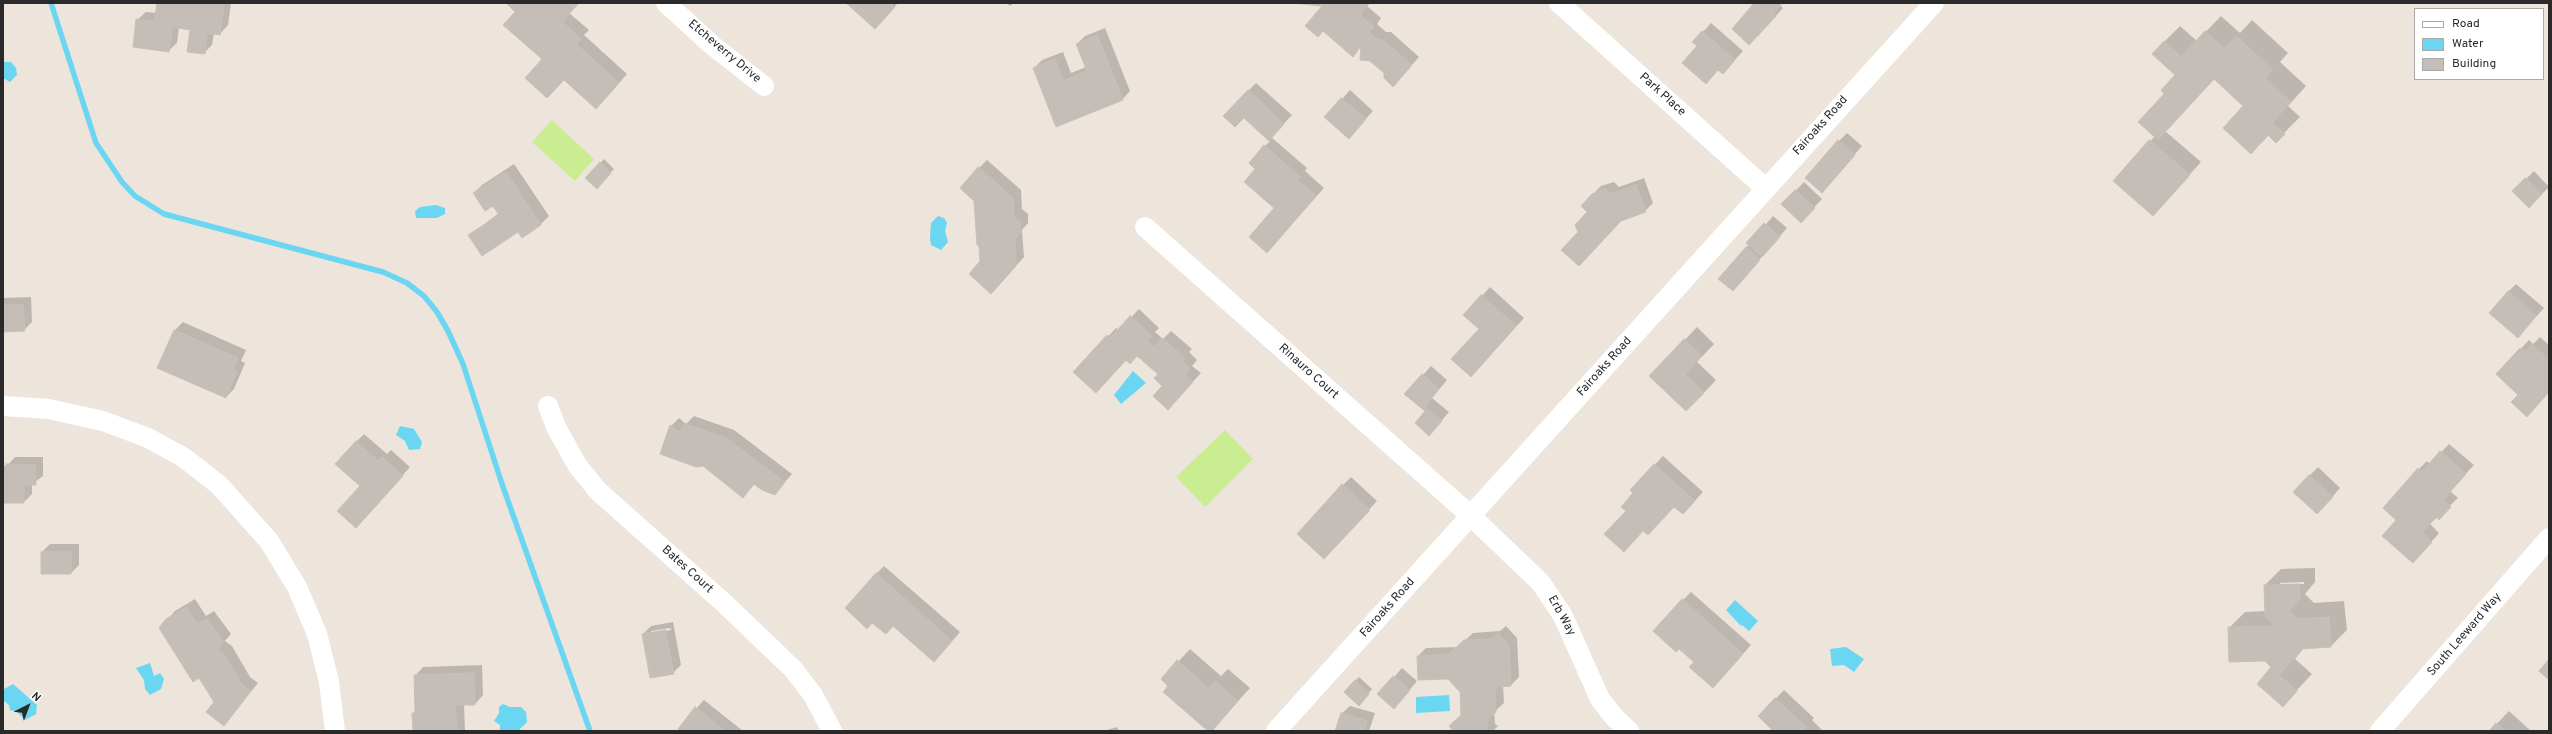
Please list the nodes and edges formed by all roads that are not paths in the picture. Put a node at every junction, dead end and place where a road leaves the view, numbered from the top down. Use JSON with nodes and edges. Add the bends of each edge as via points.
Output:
{"nodes":[{"id":1,"x":666,"y":3,"type":"edge"},
{"id":2,"x":1559,"y":3,"type":"edge"},
{"id":3,"x":1934,"y":3,"type":"edge"},
{"id":4,"x":764,"y":86,"type":"dead end"},
{"id":5,"x":1765,"y":188,"type":"junction"},
{"id":6,"x":1145,"y":227,"type":"dead end"},
{"id":7,"x":3,"y":406,"type":"edge"},
{"id":8,"x":548,"y":406,"type":"dead end"},
{"id":9,"x":1471,"y":516,"type":"junction"},
{"id":10,"x":2549,"y":538,"type":"edge"},
{"id":11,"x":335,"y":731,"type":"edge"},
{"id":12,"x":832,"y":731,"type":"edge"},
{"id":13,"x":1276,"y":731,"type":"edge"},
{"id":14,"x":1629,"y":731,"type":"edge"},
{"id":15,"x":2380,"y":731,"type":"edge"}],
"edges":[{"from":1,"to":4,"type":"street","name":"Etcheverry Drive","via":[[712,45]]},
{"from":2,"to":5,"type":"street","name":"Park Place"},
{"from":3,"to":5,"type":"street","name":"Fairoaks Road"},
{"from":5,"to":9,"type":"street","name":"Fairoaks Road"},
{"from":6,"to":9,"type":"street","name":"Rinauro Court"},
{"from":7,"to":11,"type":"street","via":[[49,409],[103,421],[148,438],[183,457],[219,485],[269,540],[297,587],[316,634],[329,682]]},
{"from":8,"to":12,"type":"street","name":"Bates Court","via":[[556,427],[577,465],[598,491],[724,603],[793,669],[813,695]]},
{"from":9,"to":13,"type":"street","name":"Fairoaks Road"},
{"from":9,"to":14,"type":"street","name":"Erb Way","via":[[1541,583],[1563,616],[1600,699]]},
{"from":10,"to":15,"type":"street","name":"South Leeward Way"}]}
